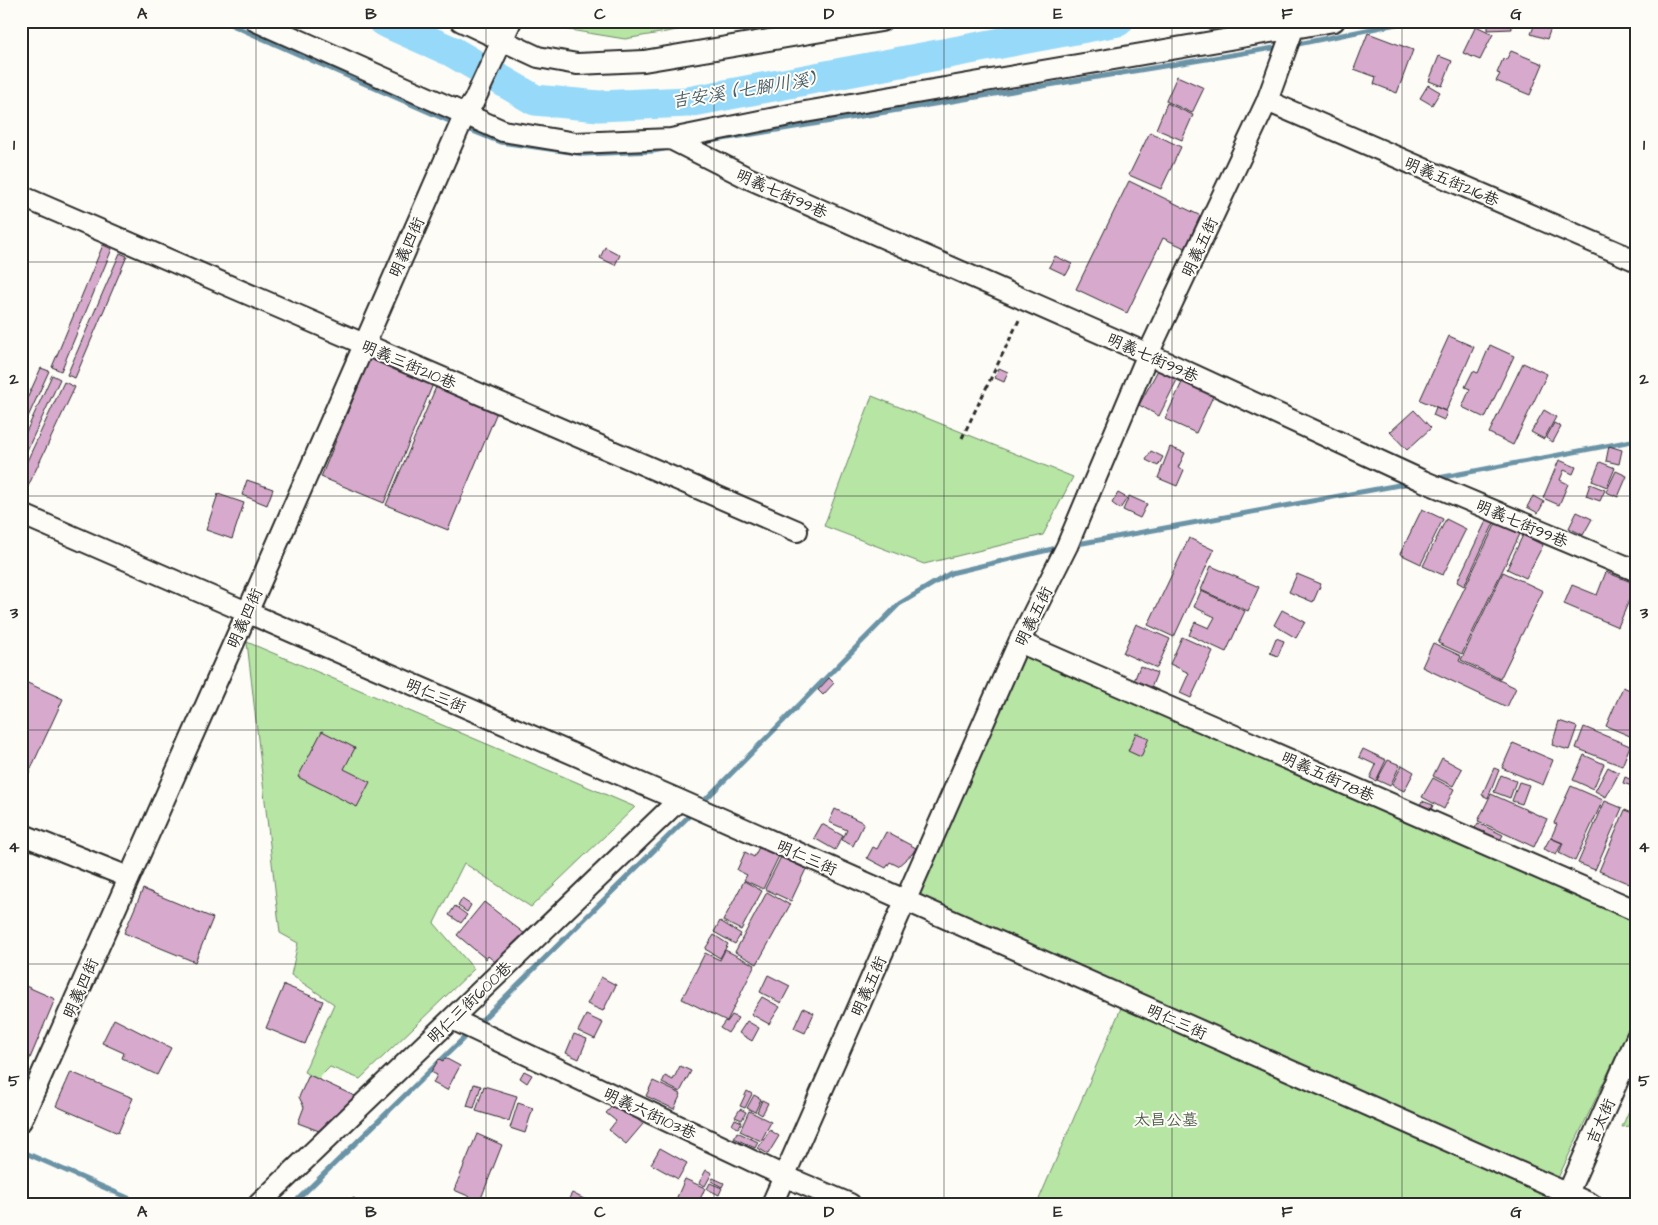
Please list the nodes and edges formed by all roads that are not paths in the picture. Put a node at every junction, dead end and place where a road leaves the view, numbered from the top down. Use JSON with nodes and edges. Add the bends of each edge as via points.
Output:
{"nodes":[{"id":1,"x":256,"y":21,"type":"edge"},
{"id":2,"x":461,"y":21,"type":"edge"},
{"id":3,"x":881,"y":21,"type":"edge"},
{"id":4,"x":1334,"y":21,"type":"edge"},
{"id":5,"x":1295,"y":25,"type":"edge"},
{"id":6,"x":504,"y":37,"type":"edge"},
{"id":7,"x":1267,"y":101,"type":"junction"},
{"id":8,"x":469,"y":107,"type":"junction"},
{"id":9,"x":670,"y":139,"type":"junction"},
{"id":10,"x":21,"y":196,"type":"edge"},
{"id":11,"x":1637,"y":261,"type":"edge"},
{"id":12,"x":363,"y":345,"type":"junction"},
{"id":13,"x":1148,"y":354,"type":"junction"},
{"id":14,"x":21,"y":514,"type":"edge"},
{"id":15,"x":797,"y":530,"type":"dead end"},
{"id":16,"x":1637,"y":571,"type":"edge"},
{"id":17,"x":247,"y":613,"type":"junction"},
{"id":18,"x":1019,"y":642,"type":"junction"},
{"id":19,"x":691,"y":806,"type":"junction"},
{"id":20,"x":21,"y":834,"type":"edge"},
{"id":21,"x":128,"y":878,"type":"junction"},
{"id":22,"x":905,"y":901,"type":"junction"},
{"id":23,"x":1637,"y":911,"type":"edge"},
{"id":24,"x":452,"y":1019,"type":"junction"},
{"id":25,"x":1637,"y":1038,"type":"edge"},
{"id":26,"x":21,"y":1121,"type":"edge"},
{"id":27,"x":784,"y":1176,"type":"junction"},
{"id":28,"x":1566,"y":1199,"type":"edge"},
{"id":29,"x":259,"y":1204,"type":"edge"},
{"id":30,"x":772,"y":1204,"type":"edge"},
{"id":31,"x":850,"y":1204,"type":"edge"},
{"id":32,"x":1591,"y":1204,"type":"edge"}],
"edges":[{"from":1,"to":8,"type":"street"},
{"from":2,"to":6,"type":"street"},
{"from":3,"to":6,"type":"street","via":[[644,61],[606,63],[577,64],[538,57]]},
{"from":4,"to":5,"type":"street"},
{"from":5,"to":7,"type":"street","name":"明義五街"},
{"from":5,"to":9,"type":"street"},
{"from":6,"to":8,"type":"street","name":"明義四街"},
{"from":7,"to":11,"type":"street","name":"明義五街216巷"},
{"from":7,"to":13,"type":"street","name":"明義五街"},
{"from":8,"to":9,"type":"street","via":[[503,131],[576,144]]},
{"from":8,"to":12,"type":"street","name":"明義四街"},
{"from":9,"to":13,"type":"street","name":"明義七街99巷","via":[[748,178]]},
{"from":10,"to":12,"type":"street","name":"明義三街210巷"},
{"from":12,"to":15,"type":"street","name":"明義三街210巷"},
{"from":12,"to":17,"type":"street","name":"明義四街"},
{"from":13,"to":16,"type":"street","name":"明義七街99巷","via":[[1422,481]]},
{"from":13,"to":18,"type":"street","name":"明義五街","via":[[1067,546]]},
{"from":14,"to":17,"type":"street","name":"明仁三街"},
{"from":17,"to":19,"type":"street","name":"明仁三街"},
{"from":17,"to":21,"type":"street","name":"明義四街"},
{"from":18,"to":22,"type":"street","name":"明義五街"},
{"from":18,"to":23,"type":"street","name":"明義五街78巷"},
{"from":19,"to":22,"type":"street","name":"明仁三街"},
{"from":19,"to":24,"type":"street","name":"明仁三街600巷"},
{"from":20,"to":21,"type":"street"},
{"from":21,"to":26,"type":"street","name":"明義四街"},
{"from":22,"to":27,"type":"street","name":"明義五街"},
{"from":22,"to":28,"type":"street","name":"明仁三街"},
{"from":24,"to":27,"type":"street","name":"明義六街103巷"},
{"from":24,"to":29,"type":"street","name":"明仁三街600巷"},
{"from":25,"to":28,"type":"street","name":"吉太街"},
{"from":27,"to":30,"type":"street","name":"明義五街"},
{"from":27,"to":31,"type":"street","name":"明義六街103巷"},
{"from":28,"to":32,"type":"street","name":"明仁三街"}]}
